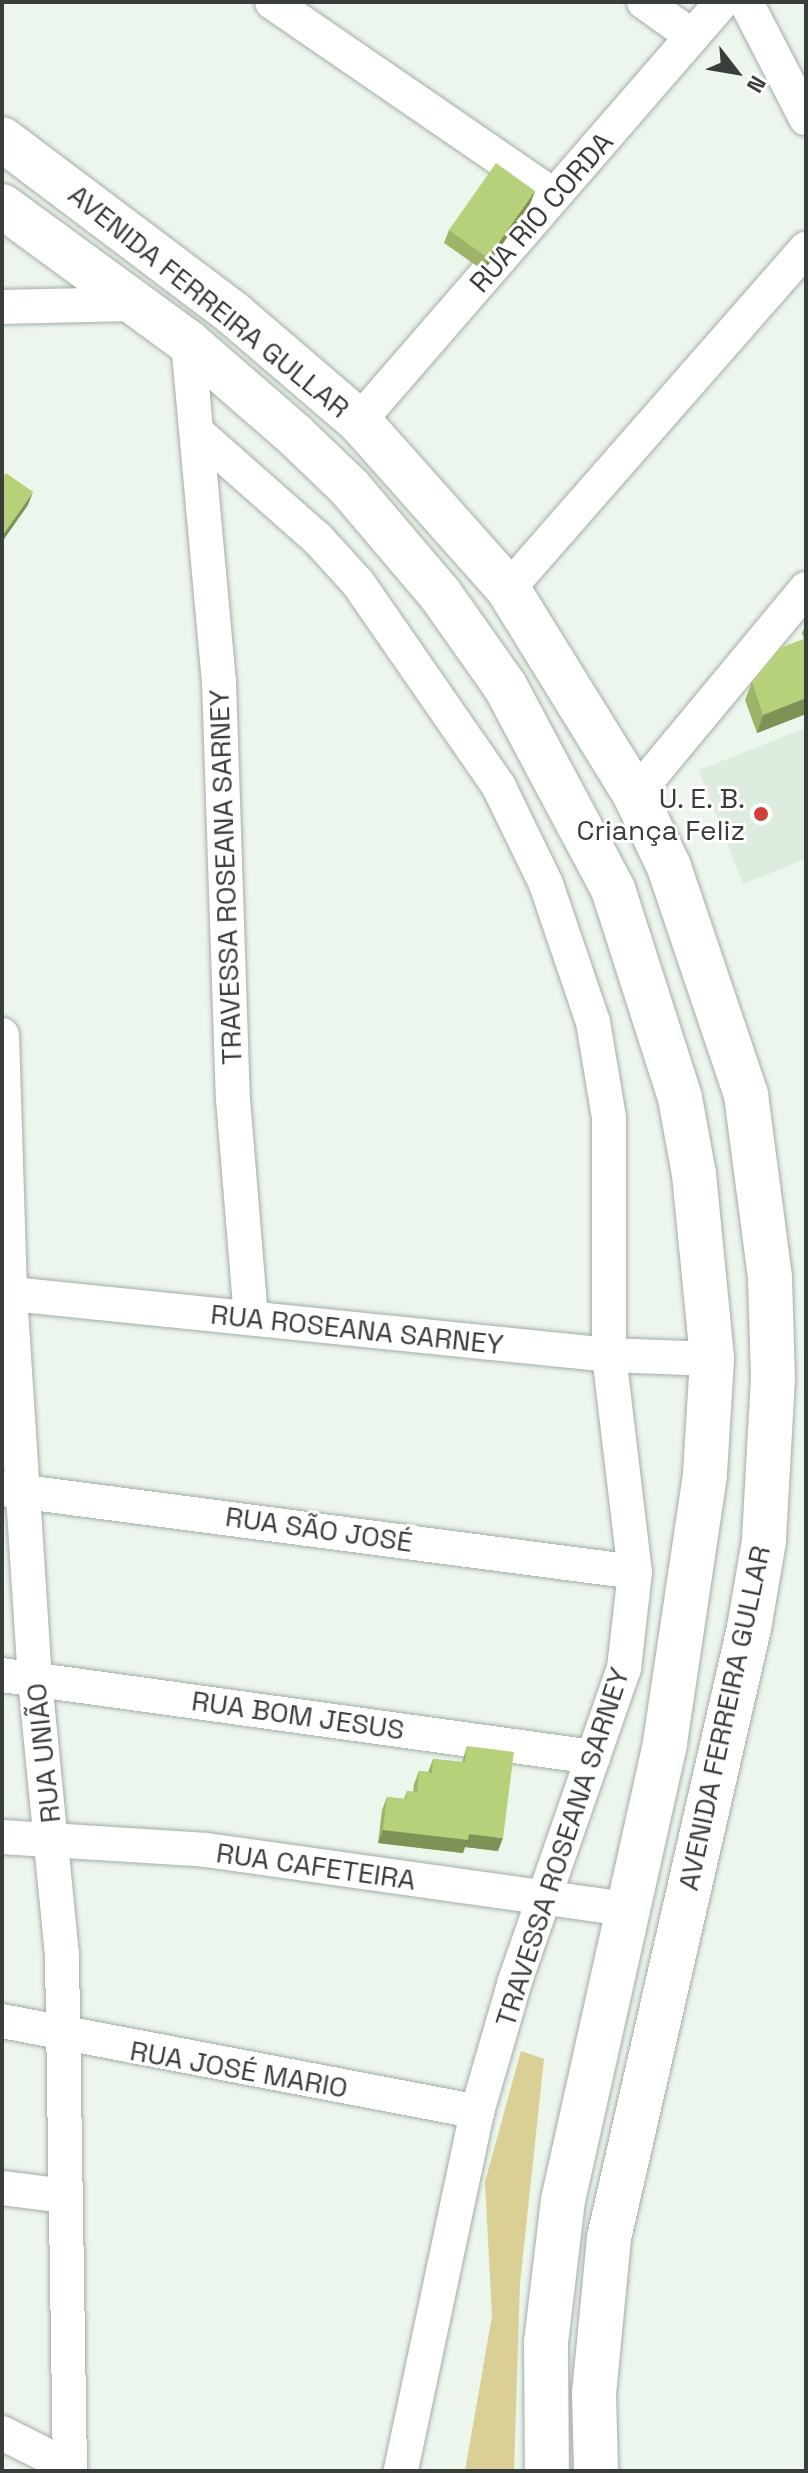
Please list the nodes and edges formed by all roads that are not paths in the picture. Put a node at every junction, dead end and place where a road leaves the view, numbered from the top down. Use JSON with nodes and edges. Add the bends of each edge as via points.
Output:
{"nodes":[{"id":1,"x":272,"y":2,"type":"edge"},
{"id":2,"x":644,"y":2,"type":"edge"},
{"id":3,"x":722,"y":2,"type":"edge"},
{"id":4,"x":746,"y":2,"type":"edge"},
{"id":5,"x":692,"y":36,"type":"junction"},
{"id":6,"x":806,"y":118,"type":"edge"},
{"id":7,"x":2,"y":139,"type":"edge"},
{"id":8,"x":554,"y":196,"type":"junction"},
{"id":9,"x":2,"y":206,"type":"edge"},
{"id":10,"x":806,"y":249,"type":"edge"},
{"id":11,"x":138,"y":304,"type":"junction"},
{"id":12,"x":2,"y":307,"type":"edge"},
{"id":13,"x":188,"y":342,"type":"junction"},
{"id":14,"x":359,"y":421,"type":"junction"},
{"id":15,"x":200,"y":435,"type":"junction"},
{"id":16,"x":508,"y":589,"type":"junction"},
{"id":17,"x":806,"y":589,"type":"edge"},
{"id":18,"x":635,"y":795,"type":"junction"},
{"id":19,"x":2,"y":1035,"type":"edge"},
{"id":20,"x":6,"y":1294,"type":"edge"},
{"id":21,"x":251,"y":1318,"type":"junction"},
{"id":22,"x":609,"y":1355,"type":"junction"},
{"id":23,"x":712,"y":1359,"type":"junction"},
{"id":24,"x":12,"y":1490,"type":"edge"},
{"id":25,"x":635,"y":1572,"type":"junction"},
{"id":26,"x":18,"y":1677,"type":"edge"},
{"id":27,"x":593,"y":1757,"type":"junction"},
{"id":28,"x":2,"y":1837,"type":"edge"},
{"id":29,"x":52,"y":1842,"type":"junction"},
{"id":30,"x":542,"y":1900,"type":"junction"},
{"id":31,"x":628,"y":1909,"type":"junction"},
{"id":32,"x":614,"y":1968,"type":"junction"},
{"id":33,"x":667,"y":1976,"type":"junction"},
{"id":34,"x":2,"y":2021,"type":"edge"},
{"id":35,"x":66,"y":2037,"type":"junction"},
{"id":36,"x":477,"y":2112,"type":"junction"},
{"id":37,"x":2,"y":2188,"type":"edge"},
{"id":38,"x":66,"y":2196,"type":"junction"},
{"id":39,"x":2,"y":2433,"type":"edge"},
{"id":40,"x":70,"y":2469,"type":"edge"},
{"id":41,"x":401,"y":2471,"type":"edge"},
{"id":42,"x":547,"y":2471,"type":"edge"},
{"id":43,"x":596,"y":2471,"type":"edge"}],
"edges":[{"from":1,"to":8,"type":"street"},
{"from":2,"to":5,"type":"street"},
{"from":3,"to":5,"type":"street","name":"RUA RIO CORDA"},
{"from":4,"to":6,"type":"street"},
{"from":5,"to":8,"type":"street","name":"RUA RIO CORDA"},
{"from":7,"to":14,"type":"main road","name":"AVENIDA FERREIRA GULLAR","via":[[234,314]]},
{"from":8,"to":14,"type":"street","name":"RUA RIO CORDA"},
{"from":9,"to":11,"type":"main road","name":"AVENIDA FERREIRA GULLAR"},
{"from":10,"to":16,"type":"street"},
{"from":11,"to":12,"type":"street"},
{"from":11,"to":13,"type":"main road","name":"AVENIDA FERREIRA GULLAR"},
{"from":13,"to":15,"type":"street","name":"TRAVESSA ROSEANA SARNEY"},
{"from":13,"to":23,"type":"main road","name":"AVENIDA FERREIRA GULLAR","via":[[295,435],[391,534],[505,686],[557,776],[613,889],[680,1098],[694,1174]]},
{"from":14,"to":16,"type":"main road","name":"AVENIDA FERREIRA GULLAR"},
{"from":15,"to":21,"type":"street","name":"TRAVESSA ROSEANA SARNEY","via":[[219,681],[233,1099]]},
{"from":15,"to":22,"type":"street","name":"TRAVESSA ROSEANA SARNEY","via":[[317,538],[358,583],[499,787],[546,884],[603,1069],[612,1187]]},
{"from":16,"to":18,"type":"main road","name":"AVENIDA FERREIRA GULLAR"},
{"from":17,"to":18,"type":"street"},
{"from":18,"to":33,"type":"main road","name":"AVENIDA FERREIRA GULLAR","via":[[669,867],[746,1095],[769,1262],[773,1378],[764,1541]]},
{"from":19,"to":20,"type":"street","name":"RUA UNIÃO"},
{"from":20,"to":21,"type":"street","name":"RUA ROSEANA SARNEY"},
{"from":20,"to":24,"type":"street","name":"RUA UNIÃO"},
{"from":21,"to":22,"type":"street","name":"RUA ROSEANA SARNEY"},
{"from":22,"to":23,"type":"street","name":"RUA ROSEANA SARNEY"},
{"from":22,"to":25,"type":"street","name":"TRAVESSA ROSEANA SARNEY"},
{"from":23,"to":31,"type":"main road","name":"AVENIDA FERREIRA GULLAR","via":[[688,1614]]},
{"from":24,"to":25,"type":"street","name":"RUA SÃO JOSÉ"},
{"from":24,"to":26,"type":"street","name":"RUA UNIÃO"},
{"from":25,"to":27,"type":"street","name":"TRAVESSA ROSEANA SARNEY","via":[[624,1668]]},
{"from":26,"to":27,"type":"street","name":"RUA BOM JESUS"},
{"from":26,"to":29,"type":"street","name":"RUA UNIÃO"},
{"from":27,"to":30,"type":"street","name":"TRAVESSA ROSEANA SARNEY"},
{"from":28,"to":29,"type":"street","name":"RUA CAFETEIRA"},
{"from":29,"to":30,"type":"street","name":"RUA CAFETEIRA","via":[[206,1850]]},
{"from":29,"to":35,"type":"street","name":"RUA UNIÃO"},
{"from":30,"to":31,"type":"street","name":"RUA CAFETEIRA"},
{"from":30,"to":36,"type":"street","name":"TRAVESSA ROSEANA SARNEY"},
{"from":31,"to":32,"type":"main road","name":"AVENIDA FERREIRA GULLAR"},
{"from":32,"to":33,"type":"main road"},
{"from":32,"to":42,"type":"main road","name":"AVENIDA FERREIRA GULLAR","via":[[550,2282],[544,2400]]},
{"from":33,"to":43,"type":"main road","name":"AVENIDA FERREIRA GULLAR","via":[[603,2276],[594,2393]]},
{"from":34,"to":35,"type":"street","name":"RUA JOSÉ MARIO"},
{"from":35,"to":36,"type":"street","name":"RUA JOSÉ MARIO"},
{"from":35,"to":38,"type":"street","name":"RUA UNIÃO"},
{"from":36,"to":41,"type":"street","name":"TRAVESSA ROSEANA SARNEY"},
{"from":37,"to":38,"type":"street"},
{"from":38,"to":40,"type":"street","name":"RUA UNIÃO"},
{"from":39,"to":40,"type":"street"}]}
